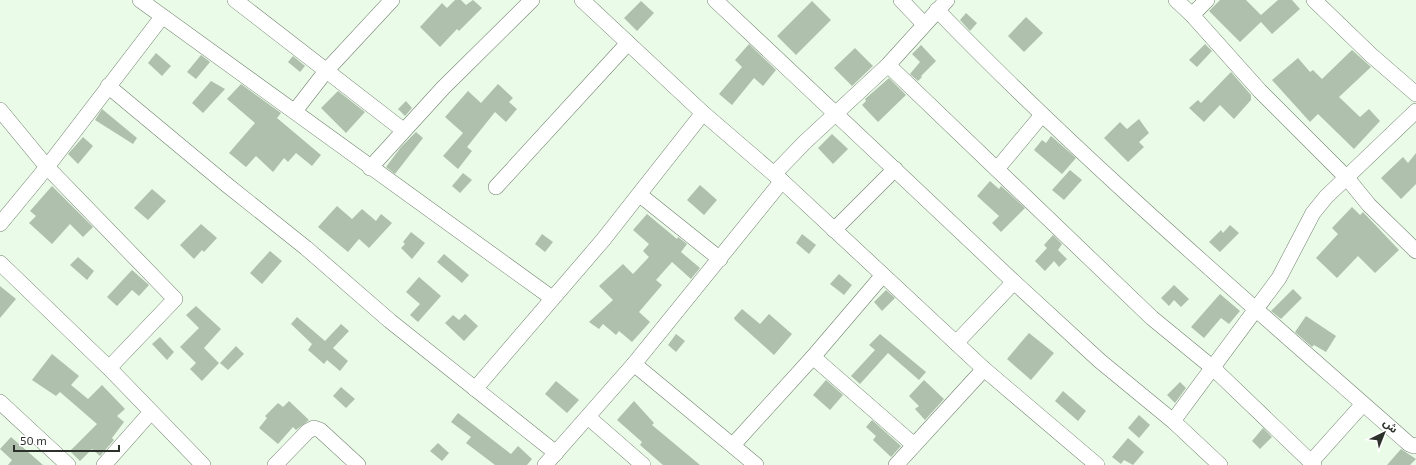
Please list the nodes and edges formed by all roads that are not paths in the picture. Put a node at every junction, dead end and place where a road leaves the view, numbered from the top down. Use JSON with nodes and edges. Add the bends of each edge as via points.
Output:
{"nodes":[{"id":1,"x":235,"y":0,"type":"edge"},
{"id":2,"x":392,"y":0,"type":"edge"},
{"id":3,"x":532,"y":0,"type":"edge"},
{"id":4,"x":582,"y":0,"type":"edge"},
{"id":5,"x":715,"y":0,"type":"edge"},
{"id":6,"x":901,"y":0,"type":"edge"},
{"id":7,"x":1176,"y":0,"type":"edge"},
{"id":8,"x":1207,"y":0,"type":"edge"},
{"id":9,"x":1314,"y":0,"type":"edge"},
{"id":10,"x":942,"y":5,"type":"edge"},
{"id":11,"x":154,"y":7,"type":"edge"},
{"id":12,"x":1192,"y":15,"type":"junction"},
{"id":13,"x":924,"y":24,"type":"junction"},
{"id":14,"x":628,"y":43,"type":"junction"},
{"id":15,"x":888,"y":64,"type":"junction"},
{"id":16,"x":326,"y":71,"type":"junction"},
{"id":17,"x":108,"y":86,"type":"junction"},
{"id":18,"x":1416,"y":94,"type":"edge"},
{"id":19,"x":0,"y":110,"type":"edge"},
{"id":20,"x":295,"y":110,"type":"junction"},
{"id":21,"x":1416,"y":111,"type":"edge"},
{"id":22,"x":703,"y":113,"type":"junction"},
{"id":23,"x":836,"y":113,"type":"junction"},
{"id":24,"x":1042,"y":115,"type":"junction"},
{"id":25,"x":403,"y":130,"type":"junction"},
{"id":26,"x":47,"y":167,"type":"junction"},
{"id":27,"x":370,"y":168,"type":"junction"},
{"id":28,"x":895,"y":169,"type":"junction"},
{"id":29,"x":997,"y":169,"type":"junction"},
{"id":30,"x":778,"y":178,"type":"junction"},
{"id":31,"x":1347,"y":178,"type":"junction"},
{"id":32,"x":496,"y":186,"type":"dead end"},
{"id":33,"x":640,"y":195,"type":"junction"},
{"id":34,"x":0,"y":224,"type":"edge"},
{"id":35,"x":834,"y":230,"type":"junction"},
{"id":36,"x":1416,"y":251,"type":"edge"},
{"id":37,"x":720,"y":259,"type":"junction"},
{"id":38,"x":0,"y":263,"type":"edge"},
{"id":39,"x":883,"y":275,"type":"junction"},
{"id":40,"x":1014,"y":282,"type":"junction"},
{"id":41,"x":552,"y":298,"type":"junction"},
{"id":42,"x":1256,"y":311,"type":"junction"},
{"id":43,"x":956,"y":343,"type":"junction"},
{"id":44,"x":813,"y":357,"type":"junction"},
{"id":45,"x":634,"y":364,"type":"junction"},
{"id":46,"x":109,"y":368,"type":"junction"},
{"id":47,"x":1213,"y":368,"type":"junction"},
{"id":48,"x":984,"y":370,"type":"junction"},
{"id":49,"x":475,"y":389,"type":"junction"},
{"id":50,"x":0,"y":402,"type":"edge"},
{"id":51,"x":1363,"y":404,"type":"junction"},
{"id":52,"x":151,"y":412,"type":"junction"},
{"id":53,"x":588,"y":417,"type":"junction"},
{"id":54,"x":1173,"y":421,"type":"junction"},
{"id":55,"x":734,"y":445,"type":"junction"},
{"id":56,"x":914,"y":445,"type":"junction"},
{"id":57,"x":1416,"y":445,"type":"edge"},
{"id":58,"x":556,"y":453,"type":"junction"},
{"id":59,"x":1312,"y":464,"type":"edge"},
{"id":60,"x":68,"y":465,"type":"edge"},
{"id":61,"x":104,"y":465,"type":"edge"},
{"id":62,"x":202,"y":465,"type":"edge"},
{"id":63,"x":275,"y":465,"type":"edge"},
{"id":64,"x":358,"y":465,"type":"edge"},
{"id":65,"x":545,"y":465,"type":"edge"},
{"id":66,"x":643,"y":465,"type":"edge"},
{"id":67,"x":756,"y":465,"type":"edge"},
{"id":68,"x":896,"y":465,"type":"edge"},
{"id":69,"x":1097,"y":465,"type":"edge"},
{"id":70,"x":1220,"y":465,"type":"edge"}],
"edges":[{"from":1,"to":16,"type":"street"},
{"from":2,"to":16,"type":"street"},
{"from":3,"to":25,"type":"street"},
{"from":4,"to":14,"type":"street"},
{"from":5,"to":23,"type":"street"},
{"from":6,"to":13,"type":"street"},
{"from":7,"to":12,"type":"street"},
{"from":8,"to":12,"type":"street"},
{"from":9,"to":18,"type":"street"},
{"from":10,"to":13,"type":"street"},
{"from":10,"to":24,"type":"street"},
{"from":11,"to":17,"type":"street"},
{"from":11,"to":20,"type":"street"},
{"from":12,"to":31,"type":"street","via":[[1260,91]]},
{"from":13,"to":15,"type":"street"},
{"from":14,"to":22,"type":"street"},
{"from":14,"to":32,"type":"street"},
{"from":15,"to":23,"type":"street"},
{"from":15,"to":29,"type":"street"},
{"from":16,"to":20,"type":"street"},
{"from":16,"to":25,"type":"street"},
{"from":17,"to":26,"type":"street"},
{"from":17,"to":49,"type":"street"},
{"from":19,"to":26,"type":"street"},
{"from":20,"to":27,"type":"street"},
{"from":21,"to":31,"type":"street"},
{"from":22,"to":30,"type":"street"},
{"from":22,"to":33,"type":"street"},
{"from":23,"to":28,"type":"street"},
{"from":23,"to":30,"type":"street"},
{"from":24,"to":29,"type":"street"},
{"from":24,"to":42,"type":"street"},
{"from":25,"to":27,"type":"street"},
{"from":26,"to":34,"type":"street"},
{"from":26,"to":46,"type":"street","via":[[175,299]]},
{"from":27,"to":41,"type":"street"},
{"from":28,"to":35,"type":"street"},
{"from":28,"to":40,"type":"street"},
{"from":29,"to":47,"type":"street","via":[[1152,318]]},
{"from":30,"to":35,"type":"street"},
{"from":30,"to":37,"type":"street"},
{"from":31,"to":36,"type":"street","via":[[1369,205]]},
{"from":31,"to":42,"type":"street","via":[[1313,213],[1279,278]]},
{"from":33,"to":37,"type":"street"},
{"from":33,"to":41,"type":"street"},
{"from":35,"to":39,"type":"street"},
{"from":37,"to":45,"type":"street"},
{"from":38,"to":46,"type":"street"},
{"from":39,"to":43,"type":"street"},
{"from":39,"to":44,"type":"street"},
{"from":40,"to":43,"type":"street"},
{"from":40,"to":54,"type":"street","via":[[1100,361]]},
{"from":41,"to":49,"type":"street"},
{"from":42,"to":47,"type":"street"},
{"from":42,"to":51,"type":"street"},
{"from":43,"to":48,"type":"street"},
{"from":44,"to":55,"type":"street"},
{"from":44,"to":56,"type":"street"},
{"from":45,"to":53,"type":"street"},
{"from":45,"to":55,"type":"street","via":[[685,408]]},
{"from":46,"to":52,"type":"street"},
{"from":47,"to":54,"type":"street"},
{"from":47,"to":59,"type":"street"},
{"from":48,"to":56,"type":"street"},
{"from":48,"to":69,"type":"street"},
{"from":49,"to":58,"type":"street"},
{"from":50,"to":60,"type":"street"},
{"from":51,"to":57,"type":"street","via":[[1409,444]]},
{"from":51,"to":59,"type":"street"},
{"from":52,"to":61,"type":"street"},
{"from":52,"to":62,"type":"street"},
{"from":53,"to":58,"type":"street"},
{"from":53,"to":66,"type":"street"},
{"from":54,"to":70,"type":"street"},
{"from":55,"to":67,"type":"street"},
{"from":56,"to":68,"type":"street"},
{"from":58,"to":65,"type":"street"},
{"from":63,"to":64,"type":"street","via":[[314,428],[320,430]]}]}
